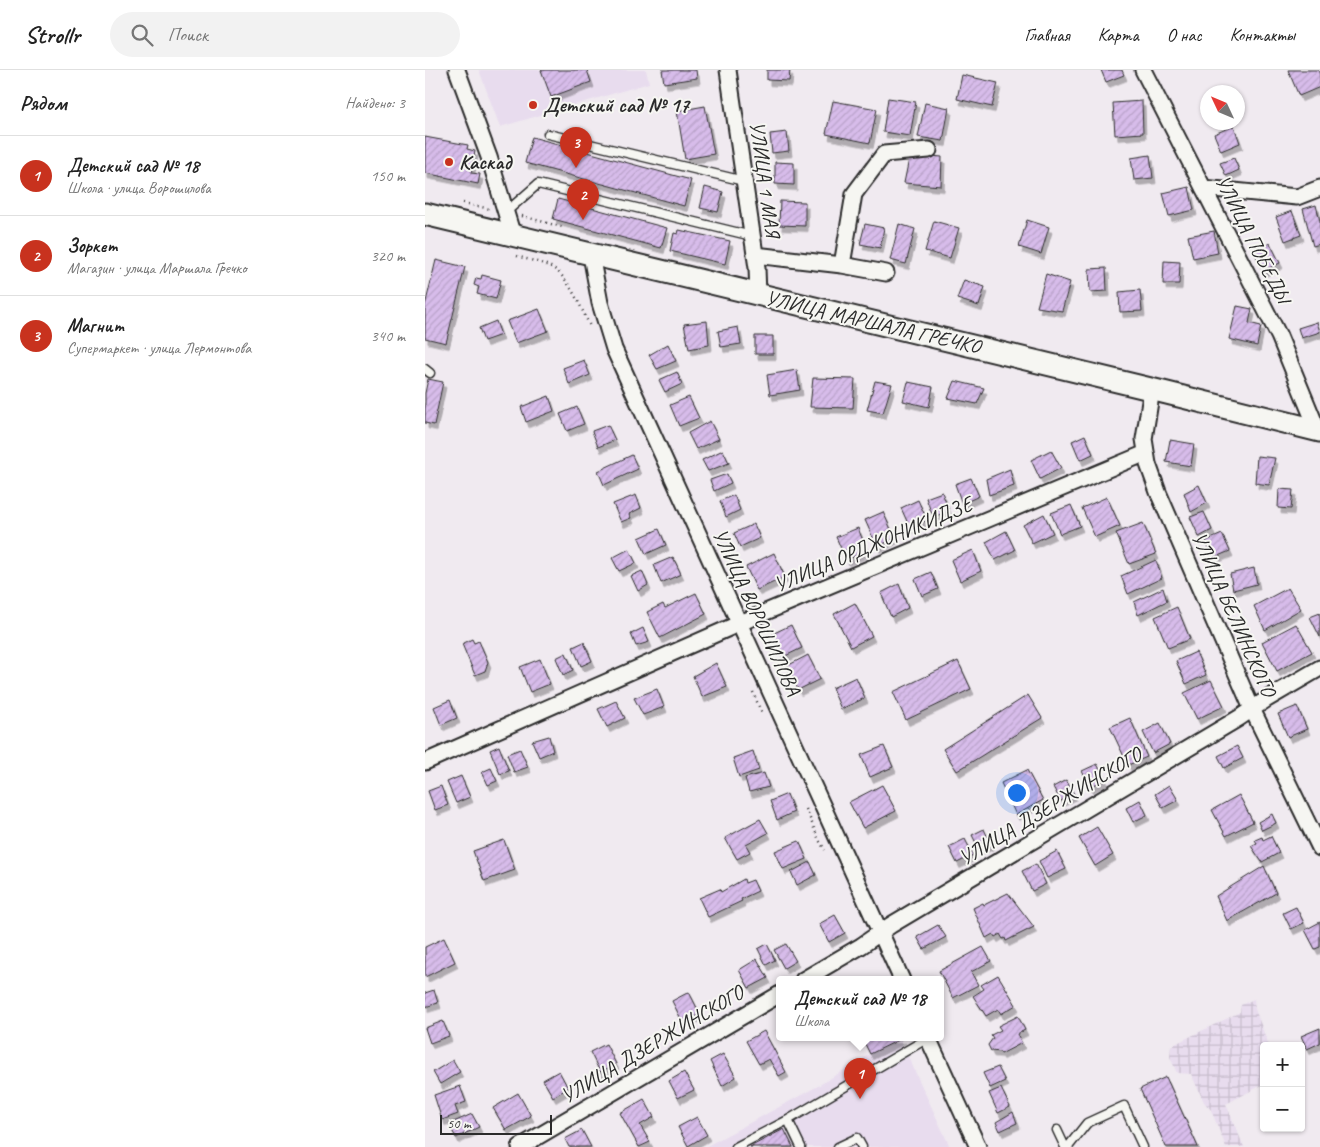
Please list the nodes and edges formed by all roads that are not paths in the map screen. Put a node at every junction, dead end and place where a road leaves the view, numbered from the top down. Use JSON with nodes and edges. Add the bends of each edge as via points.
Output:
{"nodes":[{"id":1,"x":457,"y":70,"type":"edge"},
{"id":2,"x":728,"y":70,"type":"edge"},
{"id":3,"x":1143,"y":70,"type":"edge"},
{"id":4,"x":548,"y":134,"type":"dead end"},
{"id":5,"x":929,"y":150,"type":"dead end"},
{"id":6,"x":744,"y":181,"type":"junction"},
{"id":7,"x":1203,"y":188,"type":"junction"},
{"id":8,"x":1320,"y":188,"type":"edge"},
{"id":9,"x":506,"y":212,"type":"junction"},
{"id":10,"x":425,"y":214,"type":"edge"},
{"id":11,"x":752,"y":236,"type":"junction"},
{"id":12,"x":514,"y":246,"type":"junction"},
{"id":13,"x":591,"y":255,"type":"junction"},
{"id":14,"x":755,"y":255,"type":"junction"},
{"id":15,"x":842,"y":264,"type":"junction"},
{"id":16,"x":886,"y":273,"type":"dead end"},
{"id":17,"x":758,"y":295,"type":"junction"},
{"id":18,"x":1152,"y":389,"type":"junction"},
{"id":19,"x":1319,"y":431,"type":"edge"},
{"id":20,"x":1145,"y":453,"type":"junction"},
{"id":21,"x":739,"y":624,"type":"junction"},
{"id":22,"x":1320,"y":668,"type":"edge"},
{"id":23,"x":1253,"y":709,"type":"junction"},
{"id":24,"x":425,"y":762,"type":"edge"},
{"id":25,"x":1320,"y":848,"type":"edge"},
{"id":26,"x":880,"y":932,"type":"junction"},
{"id":27,"x":810,"y":976,"type":"edge"},
{"id":28,"x":900,"y":976,"type":"edge"},
{"id":29,"x":776,"y":996,"type":"edge"},
{"id":30,"x":923,"y":1041,"type":"edge"},
{"id":31,"x":929,"y":1041,"type":"edge"},
{"id":32,"x":788,"y":1120,"type":"junction"},
{"id":33,"x":1057,"y":1130,"type":"dead end"},
{"id":34,"x":520,"y":1147,"type":"edge"},
{"id":35,"x":736,"y":1147,"type":"edge"},
{"id":36,"x":801,"y":1147,"type":"edge"},
{"id":37,"x":839,"y":1147,"type":"edge"},
{"id":38,"x":862,"y":1147,"type":"edge"},
{"id":39,"x":978,"y":1147,"type":"edge"},
{"id":40,"x":1066,"y":1147,"type":"edge"},
{"id":41,"x":1143,"y":1147,"type":"edge"}],
"edges":[{"from":1,"to":9,"type":"street"},
{"from":2,"to":6,"type":"street","name":"УЛИЦА 1 МАЯ"},
{"from":3,"to":7,"type":"street","name":"УЛИЦА ПОБЕДЫ"},
{"from":4,"to":6,"type":"lane"},
{"from":5,"to":15,"type":"street","via":[[884,154],[879,160],[854,194]]},
{"from":6,"to":11,"type":"street","name":"УЛИЦА 1 МАЯ"},
{"from":7,"to":8,"type":"street","via":[[1297,197]]},
{"from":7,"to":19,"type":"street","name":"УЛИЦА ПОБЕДЫ","via":[[1279,336]]},
{"from":9,"to":11,"type":"lane","via":[[538,184]]},
{"from":9,"to":12,"type":"street"},
{"from":10,"to":12,"type":"main road","name":"УЛИЦА МАРШАЛА ГРЕЧКО"},
{"from":11,"to":14,"type":"street","name":"УЛИЦА 1 МАЯ"},
{"from":12,"to":13,"type":"main road","name":"УЛИЦА МАРШАЛА ГРЕЧКО"},
{"from":13,"to":17,"type":"main road","name":"УЛИЦА МАРШАЛА ГРЕЧКО"},
{"from":13,"to":21,"type":"street","name":"УЛИЦА ВОРОШИЛОВА","via":[[600,303],[614,349]]},
{"from":14,"to":15,"type":"street"},
{"from":14,"to":17,"type":"street","name":"УЛИЦА 1 МАЯ"},
{"from":15,"to":16,"type":"street"},
{"from":17,"to":18,"type":"main road","name":"УЛИЦА МАРШАЛА ГРЕЧКО"},
{"from":18,"to":19,"type":"main road","name":"УЛИЦА МАРШАЛА ГРЕЧКО"},
{"from":18,"to":20,"type":"street","name":"УЛИЦА БЕЛИНСКОГО","via":[[1144,439]]},
{"from":20,"to":21,"type":"street","name":"УЛИЦА ОРДЖОНИКИДЗЕ"},
{"from":20,"to":23,"type":"street","name":"УЛИЦА БЕЛИНСКОГО","via":[[1158,492]]},
{"from":21,"to":24,"type":"street","name":"УЛИЦА ОРДЖОНИКИДЗЕ"},
{"from":21,"to":26,"type":"street","name":"УЛИЦА ВОРОШИЛОВА"},
{"from":22,"to":23,"type":"street","name":"УЛИЦА ДЗЕРЖИНСКОГО"},
{"from":23,"to":25,"type":"street","name":"УЛИЦА БЕЛИНСКОГО"},
{"from":23,"to":26,"type":"street","name":"УЛИЦА ДЗЕРЖИНСКОГО"},
{"from":26,"to":27,"type":"street","name":"УЛИЦА ДЗЕРЖИНСКОГО"},
{"from":26,"to":28,"type":"street","name":"УЛИЦА ВОРОШИЛОВА"},
{"from":29,"to":34,"type":"street","name":"УЛИЦА ДЗЕРЖИНСКОГО"},
{"from":30,"to":32,"type":"lane"},
{"from":31,"to":39,"type":"street"},
{"from":32,"to":35,"type":"lane"},
{"from":32,"to":36,"type":"lane"},
{"from":33,"to":40,"type":"lane"},
{"from":37,"to":38,"type":"lane","via":[[857,1138]]},
{"from":40,"to":41,"type":"lane","via":[[1087,1123],[1124,1106]]}]}
